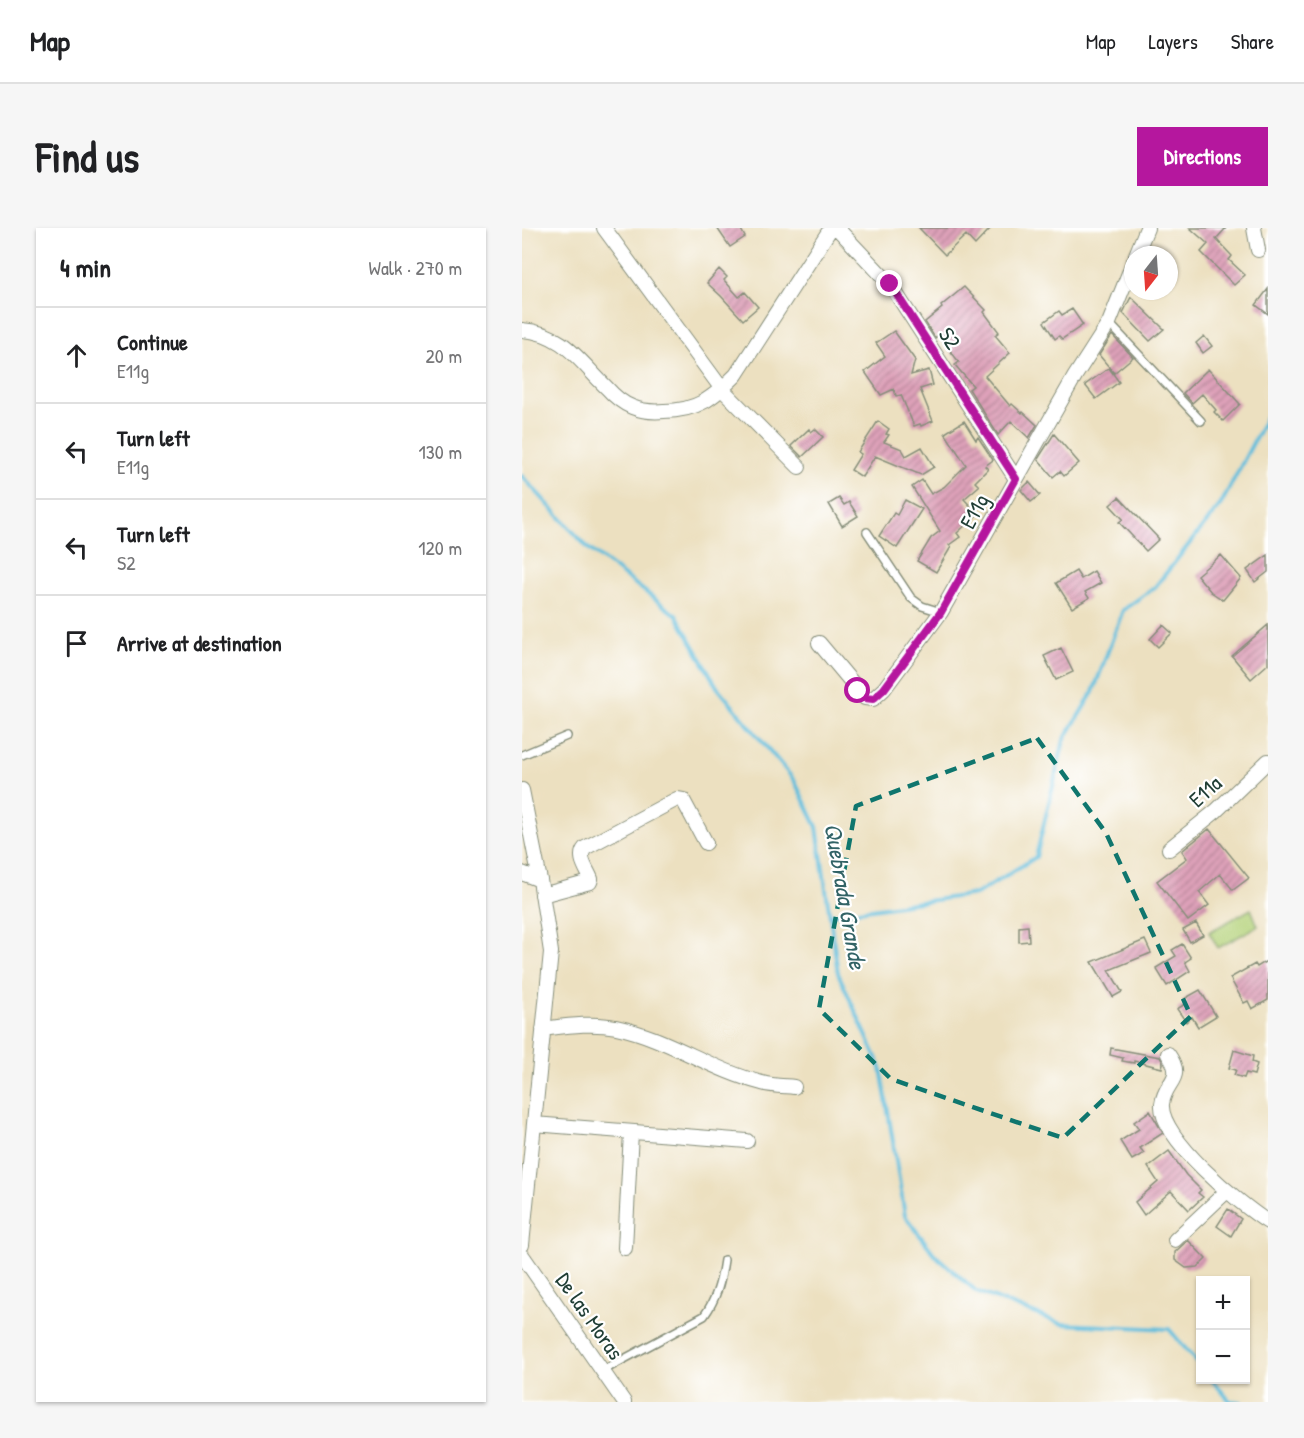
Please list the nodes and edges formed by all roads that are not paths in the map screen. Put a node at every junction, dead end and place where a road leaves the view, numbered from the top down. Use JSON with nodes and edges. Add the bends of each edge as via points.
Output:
{"nodes":[{"id":1,"x":604,"y":228,"type":"edge"},
{"id":2,"x":831,"y":228,"type":"edge"},
{"id":3,"x":837,"y":228,"type":"edge"},
{"id":4,"x":1147,"y":228,"type":"edge"},
{"id":5,"x":1254,"y":228,"type":"edge"},
{"id":6,"x":1140,"y":246,"type":"edge"},
{"id":7,"x":1258,"y":250,"type":"dead end"},
{"id":8,"x":1124,"y":286,"type":"edge"},
{"id":9,"x":1109,"y":323,"type":"junction"},
{"id":10,"x":522,"y":330,"type":"edge"},
{"id":11,"x":722,"y":389,"type":"junction"},
{"id":12,"x":1201,"y":422,"type":"dead end"},
{"id":13,"x":799,"y":467,"type":"dead end"},
{"id":14,"x":1016,"y":479,"type":"junction"},
{"id":15,"x":867,"y":532,"type":"dead end"},
{"id":16,"x":941,"y":612,"type":"junction"},
{"id":17,"x":819,"y":643,"type":"dead end"},
{"id":18,"x":567,"y":736,"type":"dead end"},
{"id":19,"x":522,"y":755,"type":"edge"},
{"id":20,"x":1268,"y":761,"type":"edge"},
{"id":21,"x":522,"y":790,"type":"edge"},
{"id":22,"x":526,"y":835,"type":"edge"},
{"id":23,"x":706,"y":843,"type":"dead end"},
{"id":24,"x":1169,"y":849,"type":"dead end"},
{"id":25,"x":522,"y":873,"type":"edge"},
{"id":26,"x":540,"y":880,"type":"junction"},
{"id":27,"x":542,"y":896,"type":"junction"},
{"id":28,"x":543,"y":1029,"type":"junction"},
{"id":29,"x":1168,"y":1054,"type":"dead end"},
{"id":30,"x":794,"y":1087,"type":"dead end"},
{"id":31,"x":534,"y":1124,"type":"junction"},
{"id":32,"x":631,"y":1132,"type":"junction"},
{"id":33,"x":747,"y":1141,"type":"dead end"},
{"id":34,"x":1227,"y":1191,"type":"junction"},
{"id":35,"x":1268,"y":1221,"type":"edge"},
{"id":36,"x":1175,"y":1240,"type":"dead end"},
{"id":37,"x":522,"y":1245,"type":"edge"},
{"id":38,"x":625,"y":1248,"type":"dead end"},
{"id":39,"x":522,"y":1255,"type":"edge"},
{"id":40,"x":724,"y":1260,"type":"dead end"},
{"id":41,"x":602,"y":1371,"type":"junction"},
{"id":42,"x":624,"y":1402,"type":"edge"}],
"edges":[{"from":1,"to":11,"type":"street"},
{"from":2,"to":11,"type":"street","via":[[736,375]]},
{"from":3,"to":14,"type":"street","name":"S2","via":[[890,284]]},
{"from":4,"to":6,"type":"street"},
{"from":5,"to":7,"type":"street"},
{"from":8,"to":9,"type":"street","name":"E11g"},
{"from":9,"to":12,"type":"lane"},
{"from":9,"to":14,"type":"street","name":"E11g"},
{"from":10,"to":11,"type":"street","via":[[539,331],[561,341],[617,398],[633,408],[681,411],[700,405]]},
{"from":11,"to":13,"type":"street"},
{"from":14,"to":16,"type":"street","name":"E11g"},
{"from":15,"to":16,"type":"lane","via":[[910,598]]},
{"from":16,"to":17,"type":"street","name":"E11g","via":[[873,699],[865,698]]},
{"from":18,"to":19,"type":"lane"},
{"from":20,"to":24,"type":"street","name":"E11a"},
{"from":21,"to":22,"type":"street"},
{"from":22,"to":26,"type":"street"},
{"from":23,"to":27,"type":"street","via":[[683,800],[677,799],[585,848],[581,857],[590,882]]},
{"from":25,"to":26,"type":"street"},
{"from":26,"to":27,"type":"street"},
{"from":27,"to":28,"type":"street","via":[[551,952]]},
{"from":28,"to":30,"type":"street","via":[[585,1024],[614,1026],[668,1043],[742,1077]]},
{"from":28,"to":31,"type":"street"},
{"from":29,"to":34,"type":"street","via":[[1176,1065],[1176,1074],[1166,1092],[1163,1115],[1190,1154]]},
{"from":31,"to":32,"type":"street"},
{"from":31,"to":37,"type":"street"},
{"from":32,"to":33,"type":"street"},
{"from":32,"to":38,"type":"street"},
{"from":34,"to":35,"type":"street"},
{"from":34,"to":36,"type":"street"},
{"from":39,"to":41,"type":"street","name":"De las Moras"},
{"from":40,"to":41,"type":"lane","via":[[720,1288],[704,1316]]},
{"from":41,"to":42,"type":"street","name":"De las Moras"}]}
